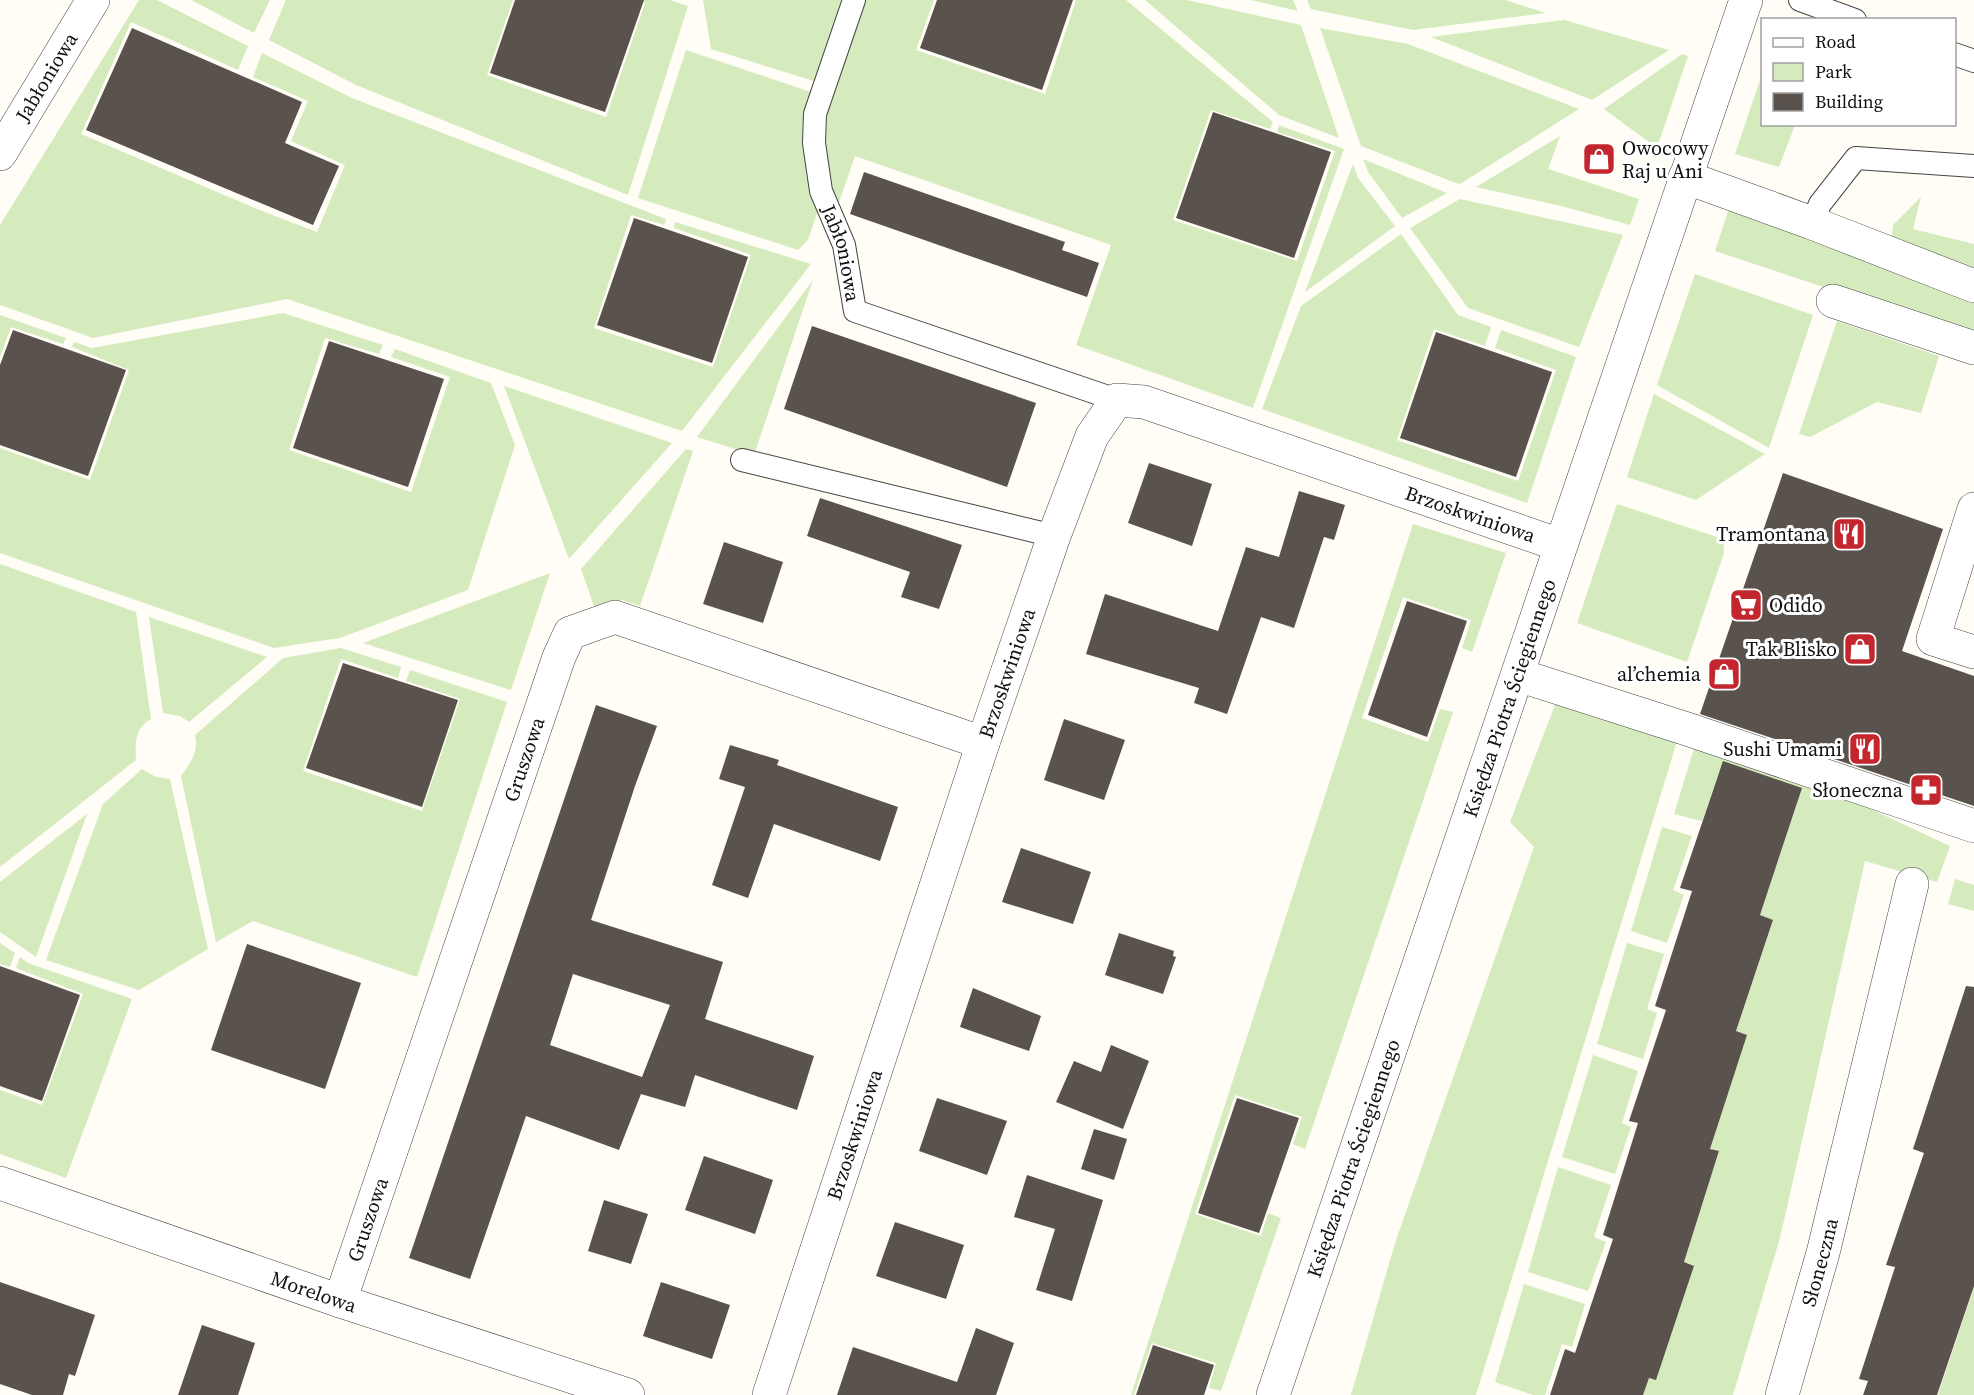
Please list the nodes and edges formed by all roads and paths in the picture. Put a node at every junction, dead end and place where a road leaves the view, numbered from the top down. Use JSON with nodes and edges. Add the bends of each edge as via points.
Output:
{"nodes":[{"id":1,"x":93,"y":0,"type":"edge"},
{"id":2,"x":854,"y":0,"type":"edge"},
{"id":3,"x":1746,"y":0,"type":"edge"},
{"id":4,"x":1800,"y":0,"type":"edge"},
{"id":5,"x":1850,"y":18,"type":"edge"},
{"id":6,"x":1956,"y":55,"type":"edge"},
{"id":7,"x":1974,"y":61,"type":"edge"},
{"id":8,"x":0,"y":154,"type":"edge"},
{"id":9,"x":1974,"y":166,"type":"edge"},
{"id":10,"x":1685,"y":177,"type":"junction"},
{"id":11,"x":1812,"y":223,"type":"junction"},
{"id":12,"x":1974,"y":286,"type":"edge"},
{"id":13,"x":1833,"y":301,"type":"dead end"},
{"id":14,"x":1974,"y":348,"type":"edge"},
{"id":15,"x":1117,"y":400,"type":"junction"},
{"id":16,"x":742,"y":460,"type":"dead end"},
{"id":17,"x":1974,"y":509,"type":"edge"},
{"id":18,"x":1054,"y":536,"type":"junction"},
{"id":19,"x":1560,"y":545,"type":"junction"},
{"id":20,"x":1974,"y":652,"type":"edge"},
{"id":21,"x":1518,"y":675,"type":"junction"},
{"id":22,"x":983,"y":743,"type":"junction"},
{"id":23,"x":1974,"y":826,"type":"edge"},
{"id":24,"x":1912,"y":884,"type":"dead end"},
{"id":25,"x":0,"y":1183,"type":"edge"},
{"id":26,"x":340,"y":1300,"type":"junction"},
{"id":27,"x":628,"y":1395,"type":"edge"},
{"id":28,"x":769,"y":1395,"type":"edge"},
{"id":29,"x":1273,"y":1395,"type":"edge"},
{"id":30,"x":1782,"y":1395,"type":"edge"}],
"edges":[{"from":1,"to":8,"type":"street","name":"Jabłoniowa"},
{"from":2,"to":15,"type":"lane","name":"Jabłoniowa","via":[[815,114],[814,143],[822,191],[844,245],[855,311]]},
{"from":3,"to":10,"type":"street","name":"Księdza Piotra Ściegiennego"},
{"from":4,"to":5,"type":"lane"},
{"from":6,"to":7,"type":"lane"},
{"from":9,"to":11,"type":"lane","via":[[1856,158],[1820,204]]},
{"from":10,"to":11,"type":"street"},
{"from":10,"to":19,"type":"street","name":"Księdza Piotra Ściegiennego"},
{"from":11,"to":12,"type":"street"},
{"from":13,"to":14,"type":"street"},
{"from":15,"to":18,"type":"street","name":"Brzoskwiniowa","via":[[1092,436]]},
{"from":15,"to":19,"type":"street","name":"Brzoskwiniowa","via":[[1144,402]]},
{"from":16,"to":18,"type":"lane"},
{"from":17,"to":20,"type":"street","via":[[1933,639]]},
{"from":18,"to":22,"type":"street","name":"Brzoskwiniowa"},
{"from":19,"to":21,"type":"street","name":"Księdza Piotra Ściegiennego"},
{"from":21,"to":23,"type":"street"},
{"from":21,"to":29,"type":"street","name":"Księdza Piotra Ściegiennego"},
{"from":22,"to":26,"type":"street","name":"Gruszowa","via":[[615,617],[570,633]]},
{"from":22,"to":28,"type":"street","name":"Brzoskwiniowa"},
{"from":24,"to":30,"type":"street","name":"Słoneczna","via":[[1823,1253]]},
{"from":25,"to":26,"type":"street","name":"Morelowa"},
{"from":26,"to":27,"type":"street","name":"Morelowa"}]}
